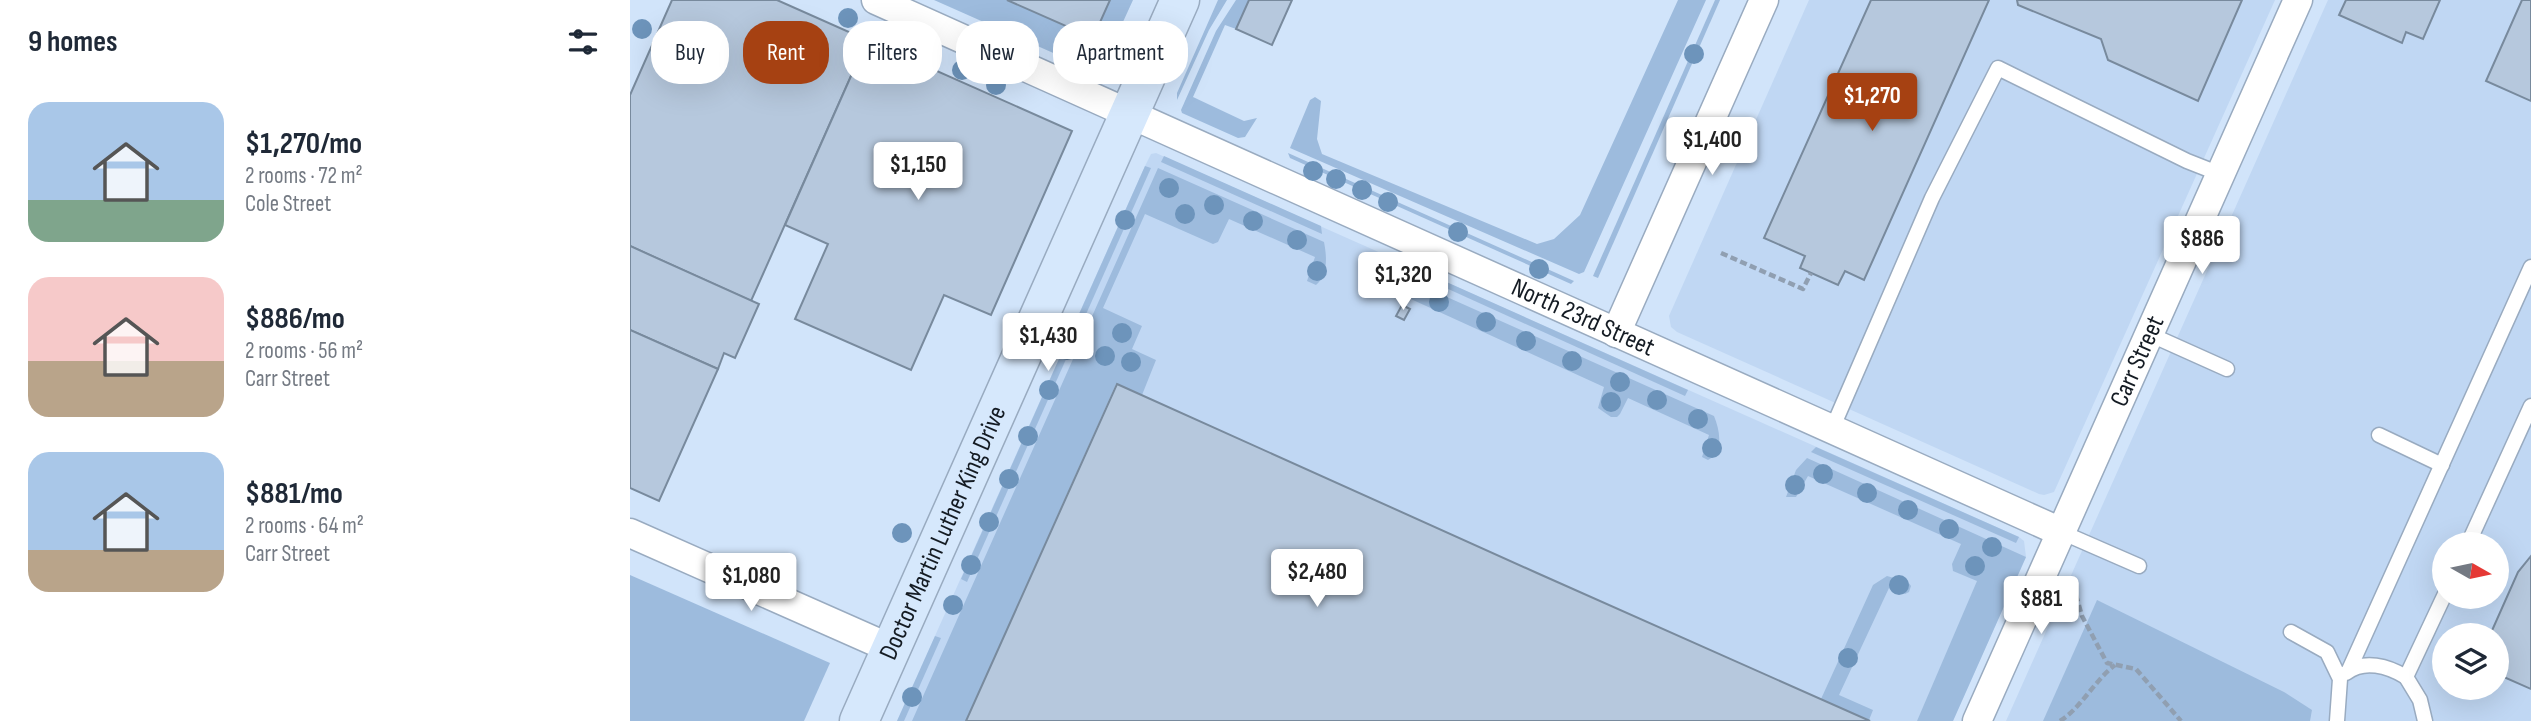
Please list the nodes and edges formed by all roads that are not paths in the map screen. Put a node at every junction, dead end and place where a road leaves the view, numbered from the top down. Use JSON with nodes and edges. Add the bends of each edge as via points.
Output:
{"nodes":[{"id":1,"x":876,"y":0,"type":"edge"},
{"id":2,"x":1180,"y":0,"type":"edge"},
{"id":3,"x":1764,"y":0,"type":"edge"},
{"id":4,"x":2298,"y":0,"type":"edge"},
{"id":5,"x":1129,"y":114,"type":"junction"},
{"id":6,"x":2220,"y":174,"type":"junction"},
{"id":7,"x":2531,"y":267,"type":"edge"},
{"id":8,"x":1616,"y":333,"type":"junction"},
{"id":9,"x":2149,"y":334,"type":"junction"},
{"id":10,"x":2227,"y":369,"type":"dead end"},
{"id":11,"x":2531,"y":406,"type":"edge"},
{"id":12,"x":1832,"y":429,"type":"junction"},
{"id":13,"x":2379,"y":435,"type":"dead end"},
{"id":14,"x":2442,"y":465,"type":"junction"},
{"id":15,"x":2061,"y":532,"type":"junction"},
{"id":16,"x":2473,"y":532,"type":"edge"},
{"id":17,"x":630,"y":533,"type":"edge"},
{"id":18,"x":2138,"y":565,"type":"dead end"},
{"id":19,"x":2438,"y":609,"type":"edge"},
{"id":20,"x":2291,"y":632,"type":"dead end"},
{"id":21,"x":892,"y":649,"type":"junction"},
{"id":22,"x":2344,"y":674,"type":"junction"},
{"id":23,"x":2406,"y":677,"type":"junction"},
{"id":24,"x":859,"y":721,"type":"edge"},
{"id":25,"x":1977,"y":721,"type":"edge"},
{"id":26,"x":2337,"y":721,"type":"edge"},
{"id":27,"x":2425,"y":721,"type":"edge"}],
"edges":[{"from":1,"to":5,"type":"street","name":"North 23rd Street"},
{"from":2,"to":5,"type":"main road","name":"Doctor Martin Luther King Drive"},
{"from":3,"to":8,"type":"street"},
{"from":4,"to":6,"type":"street","name":"Carr Street"},
{"from":5,"to":8,"type":"street","name":"North 23rd Street"},
{"from":5,"to":21,"type":"main road","name":"Doctor Martin Luther King Drive"},
{"from":6,"to":9,"type":"street","name":"Carr Street"},
{"from":6,"to":12,"type":"lane","via":[[1998,68],[1932,198]]},
{"from":7,"to":14,"type":"lane"},
{"from":8,"to":12,"type":"street","name":"North 23rd Street"},
{"from":9,"to":10,"type":"lane"},
{"from":9,"to":15,"type":"street","name":"Carr Street"},
{"from":11,"to":16,"type":"lane"},
{"from":12,"to":15,"type":"street","name":"North 23rd Street"},
{"from":13,"to":14,"type":"lane"},
{"from":14,"to":22,"type":"lane"},
{"from":15,"to":18,"type":"lane"},
{"from":15,"to":25,"type":"street","name":"Carr Street"},
{"from":17,"to":21,"type":"street"},
{"from":19,"to":23,"type":"lane"},
{"from":20,"to":22,"type":"lane","via":[[2327,652]]},
{"from":21,"to":24,"type":"main road","name":"Doctor Martin Luther King Drive"},
{"from":22,"to":23,"type":"lane","via":[[2374,665]]},
{"from":22,"to":26,"type":"lane"},
{"from":23,"to":27,"type":"lane","via":[[2420,700]]}]}
